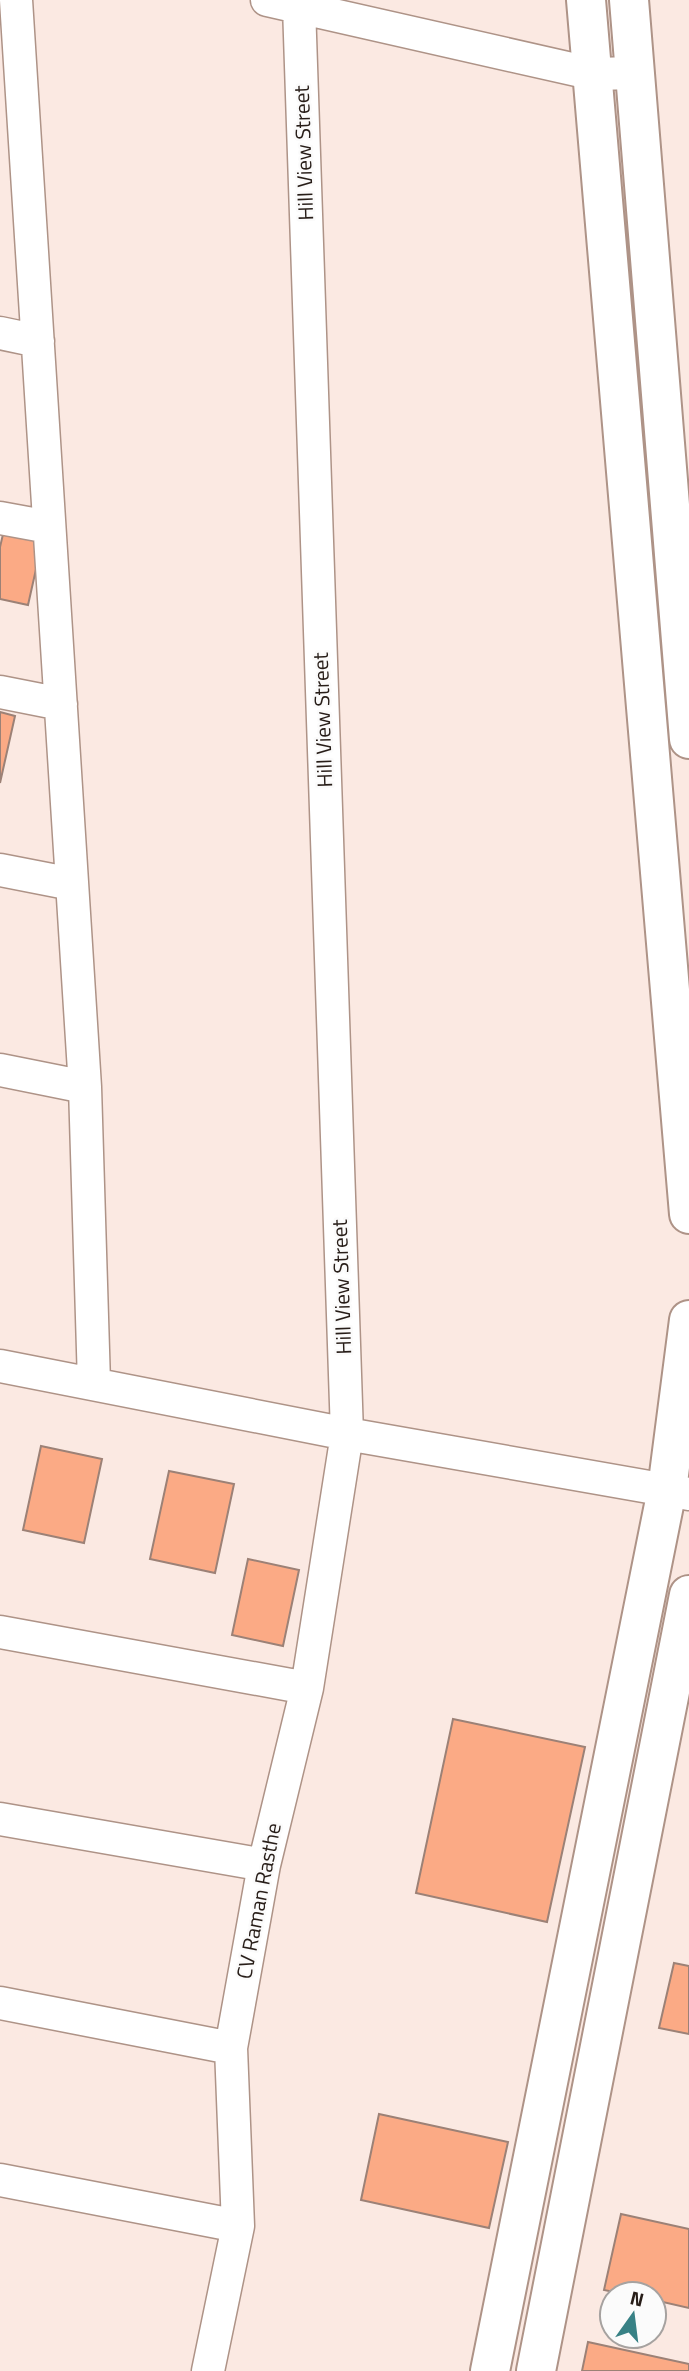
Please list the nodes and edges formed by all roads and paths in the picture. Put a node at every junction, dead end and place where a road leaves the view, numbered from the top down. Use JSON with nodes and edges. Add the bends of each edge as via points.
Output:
{"nodes":[{"id":1,"x":16,"y":0,"type":"edge"},
{"id":2,"x":267,"y":0,"type":"edge"},
{"id":3,"x":586,"y":0,"type":"edge"},
{"id":4,"x":629,"y":0,"type":"edge"},
{"id":5,"x":299,"y":6,"type":"junction"},
{"id":6,"x":594,"y":74,"type":"junction"},
{"id":7,"x":635,"y":74,"type":"junction"},
{"id":8,"x":13,"y":154,"type":"edge"},
{"id":9,"x":0,"y":333,"type":"edge"},
{"id":10,"x":38,"y":341,"type":"junction"},
{"id":11,"x":0,"y":518,"type":"edge"},
{"id":12,"x":49,"y":527,"type":"junction"},
{"id":13,"x":0,"y":692,"type":"edge"},
{"id":14,"x":61,"y":704,"type":"junction"},
{"id":15,"x":689,"y":738,"type":"edge"},
{"id":16,"x":0,"y":870,"type":"edge"},
{"id":17,"x":72,"y":884,"type":"junction"},
{"id":18,"x":0,"y":1070,"type":"edge"},
{"id":19,"x":85,"y":1087,"type":"junction"},
{"id":20,"x":689,"y":1214,"type":"edge"},
{"id":21,"x":689,"y":1320,"type":"edge"},
{"id":22,"x":0,"y":1366,"type":"edge"},
{"id":23,"x":94,"y":1383,"type":"junction"},
{"id":24,"x":347,"y":1434,"type":"junction"},
{"id":25,"x":678,"y":1492,"type":"edge"},
{"id":26,"x":689,"y":1595,"type":"edge"},
{"id":27,"x":0,"y":1632,"type":"edge"},
{"id":28,"x":307,"y":1688,"type":"junction"},
{"id":29,"x":0,"y":1819,"type":"edge"},
{"id":30,"x":264,"y":1865,"type":"junction"},
{"id":31,"x":0,"y":2003,"type":"edge"},
{"id":32,"x":231,"y":2048,"type":"junction"},
{"id":33,"x":0,"y":2180,"type":"edge"},
{"id":34,"x":239,"y":2226,"type":"junction"},
{"id":35,"x":208,"y":2371,"type":"edge"},
{"id":36,"x":489,"y":2371,"type":"edge"},
{"id":37,"x":536,"y":2371,"type":"edge"}],
"edges":[{"from":1,"to":8,"type":"street"},
{"from":2,"to":5,"type":"street"},
{"from":3,"to":6,"type":"main road"},
{"from":4,"to":7,"type":"main road"},
{"from":5,"to":6,"type":"street"},
{"from":5,"to":24,"type":"street","name":"Hill View Street"},
{"from":6,"to":7,"type":"street"},
{"from":6,"to":20,"type":"main road"},
{"from":7,"to":15,"type":"main road"},
{"from":8,"to":10,"type":"street"},
{"from":9,"to":10,"type":"street"},
{"from":10,"to":12,"type":"street"},
{"from":11,"to":12,"type":"street"},
{"from":12,"to":14,"type":"street"},
{"from":13,"to":14,"type":"street"},
{"from":14,"to":17,"type":"street"},
{"from":16,"to":17,"type":"street"},
{"from":17,"to":19,"type":"street"},
{"from":18,"to":19,"type":"street"},
{"from":19,"to":23,"type":"street"},
{"from":21,"to":25,"type":"main road"},
{"from":22,"to":23,"type":"street"},
{"from":23,"to":24,"type":"street"},
{"from":24,"to":25,"type":"street"},
{"from":24,"to":28,"type":"street","name":"CV Raman Rasthe"},
{"from":25,"to":36,"type":"main road"},
{"from":26,"to":37,"type":"main road"},
{"from":27,"to":28,"type":"street"},
{"from":28,"to":30,"type":"street","name":"CV Raman Rasthe"},
{"from":29,"to":30,"type":"street"},
{"from":30,"to":32,"type":"street","name":"CV Raman Rasthe"},
{"from":31,"to":32,"type":"street"},
{"from":32,"to":34,"type":"street","name":"CV Raman Rasthe"},
{"from":33,"to":34,"type":"street"},
{"from":34,"to":35,"type":"street","name":"CV Raman Rasthe"}]}
